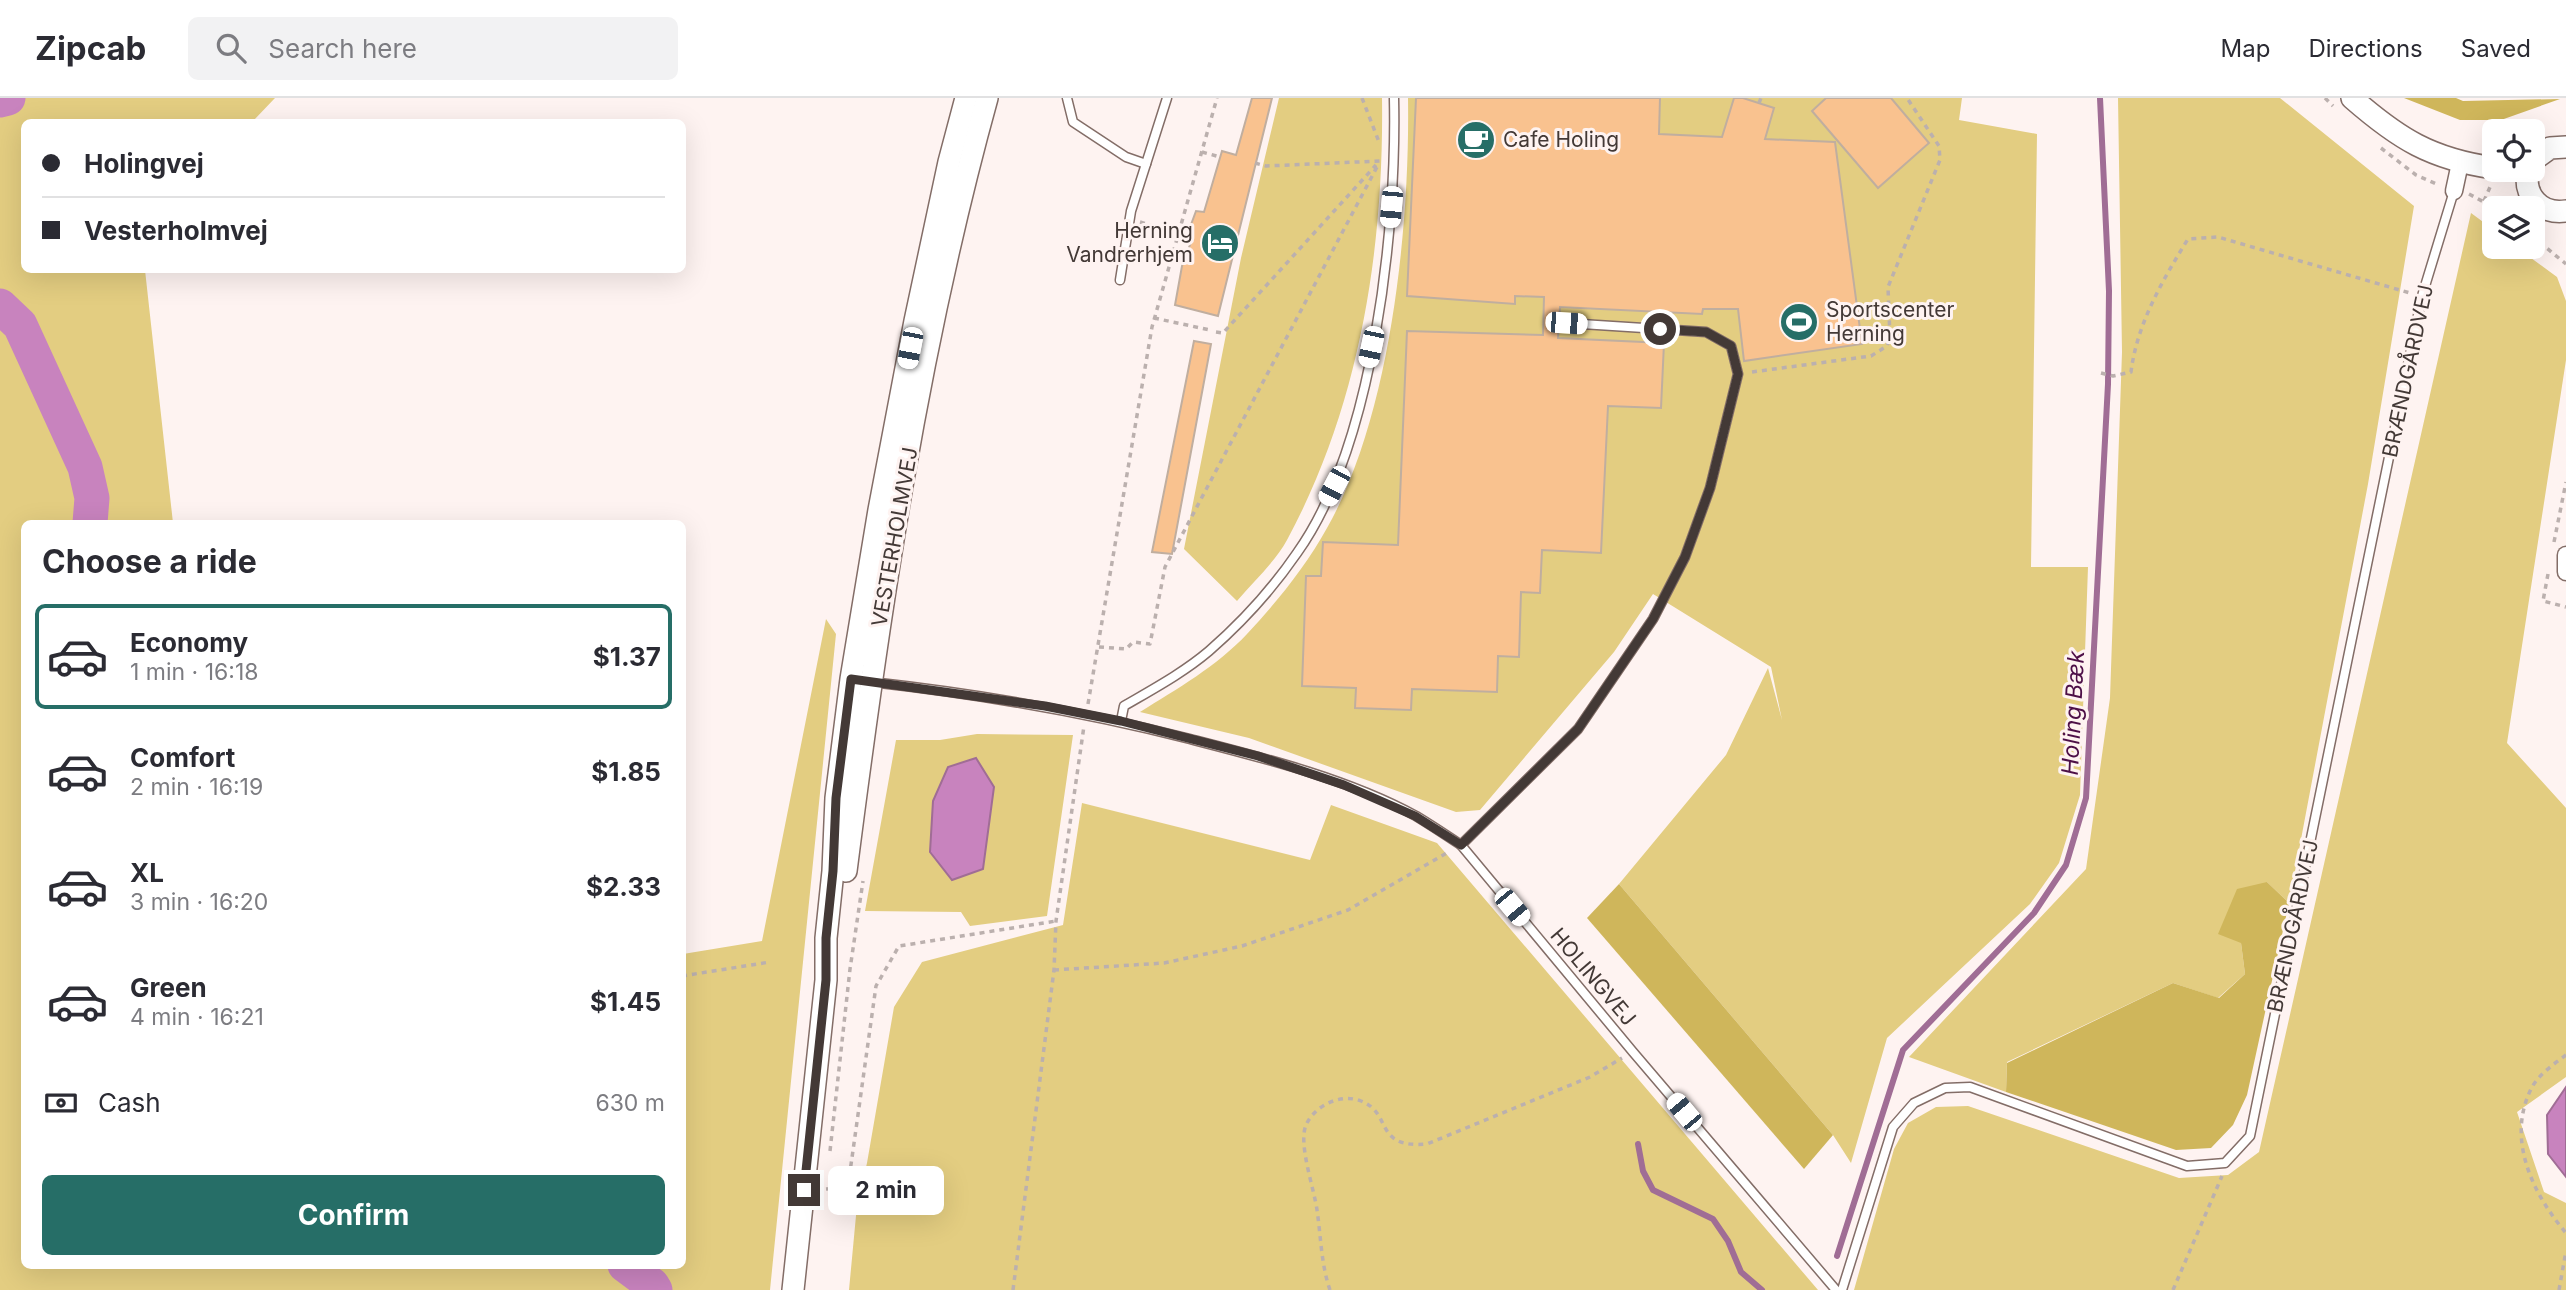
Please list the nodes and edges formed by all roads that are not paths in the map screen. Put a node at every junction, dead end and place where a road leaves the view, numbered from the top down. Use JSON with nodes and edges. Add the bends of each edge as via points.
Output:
{"nodes":[{"id":1,"x":966,"y":98,"type":"edge"},
{"id":2,"x":987,"y":98,"type":"edge"},
{"id":3,"x":1067,"y":98,"type":"edge"},
{"id":4,"x":1167,"y":98,"type":"edge"},
{"id":5,"x":1394,"y":98,"type":"edge"},
{"id":6,"x":2351,"y":98,"type":"edge"},
{"id":7,"x":2566,"y":148,"type":"edge"},
{"id":8,"x":2545,"y":152,"type":"edge"},
{"id":9,"x":2460,"y":163,"type":"junction"},
{"id":10,"x":1146,"y":164,"type":"junction"},
{"id":11,"x":2482,"y":166,"type":"edge"},
{"id":12,"x":2527,"y":182,"type":"edge"},
{"id":13,"x":2454,"y":191,"type":"joint"},
{"id":14,"x":2566,"y":211,"type":"edge"},
{"id":15,"x":1119,"y":280,"type":"dead end"},
{"id":16,"x":1566,"y":323,"type":"dead end"},
{"id":17,"x":2566,"y":555,"type":"edge"},
{"id":18,"x":2566,"y":572,"type":"edge"},
{"id":19,"x":861,"y":681,"type":"junction"},
{"id":20,"x":1121,"y":721,"type":"junction"},
{"id":21,"x":1461,"y":845,"type":"junction"},
{"id":22,"x":793,"y":1290,"type":"edge"},
{"id":23,"x":1836,"y":1290,"type":"edge"},
{"id":24,"x":1842,"y":1290,"type":"edge"}],
"edges":[{"from":1,"to":19,"type":"street","name":"VESTERHOLMVEJ","via":[[915,321],[879,510]]},
{"from":2,"to":19,"type":"street","name":"VESTERHOLMVEJ","via":[[952,238]]},
{"from":3,"to":10,"type":"lane","via":[[1073,122],[1126,157]]},
{"from":4,"to":10,"type":"lane"},
{"from":5,"to":20,"type":"lane","via":[[1396,163],[1387,251],[1357,414],[1334,486],[1298,552],[1255,604],[1208,651],[1124,706]]},
{"from":6,"to":9,"type":"street","via":[[2409,142]]},
{"from":7,"to":8,"type":"street"},
{"from":9,"to":11,"type":"street"},
{"from":9,"to":13,"type":"street","name":"BRÆNDGÅRDVEJ"},
{"from":10,"to":15,"type":"lane","via":[[1129,219]]},
{"from":12,"to":14,"type":"street","via":[[2537,204],[2553,212]]},
{"from":13,"to":24,"type":"lane","name":"BRÆNDGÅRDVEJ","via":[[2422,296],[2250,1136],[2225,1163],[2187,1166],[1970,1087],[1944,1088],[1914,1103],[1894,1127]]},
{"from":16,"to":21,"type":"lane","via":[[1706,332],[1731,346],[1738,374],[1710,488],[1685,557],[1653,619],[1578,729]]},
{"from":17,"to":18,"type":"street"},
{"from":19,"to":20,"type":"lane","name":"HOLINGVEJ","via":[[996,698]]},
{"from":19,"to":22,"type":"street","name":"VESTERHOLMVEJ","via":[[836,798],[826,980]]},
{"from":20,"to":21,"type":"lane","name":"HOLINGVEJ","via":[[1258,756],[1344,785],[1415,816]]},
{"from":21,"to":23,"type":"lane","name":"HOLINGVEJ"}]}
